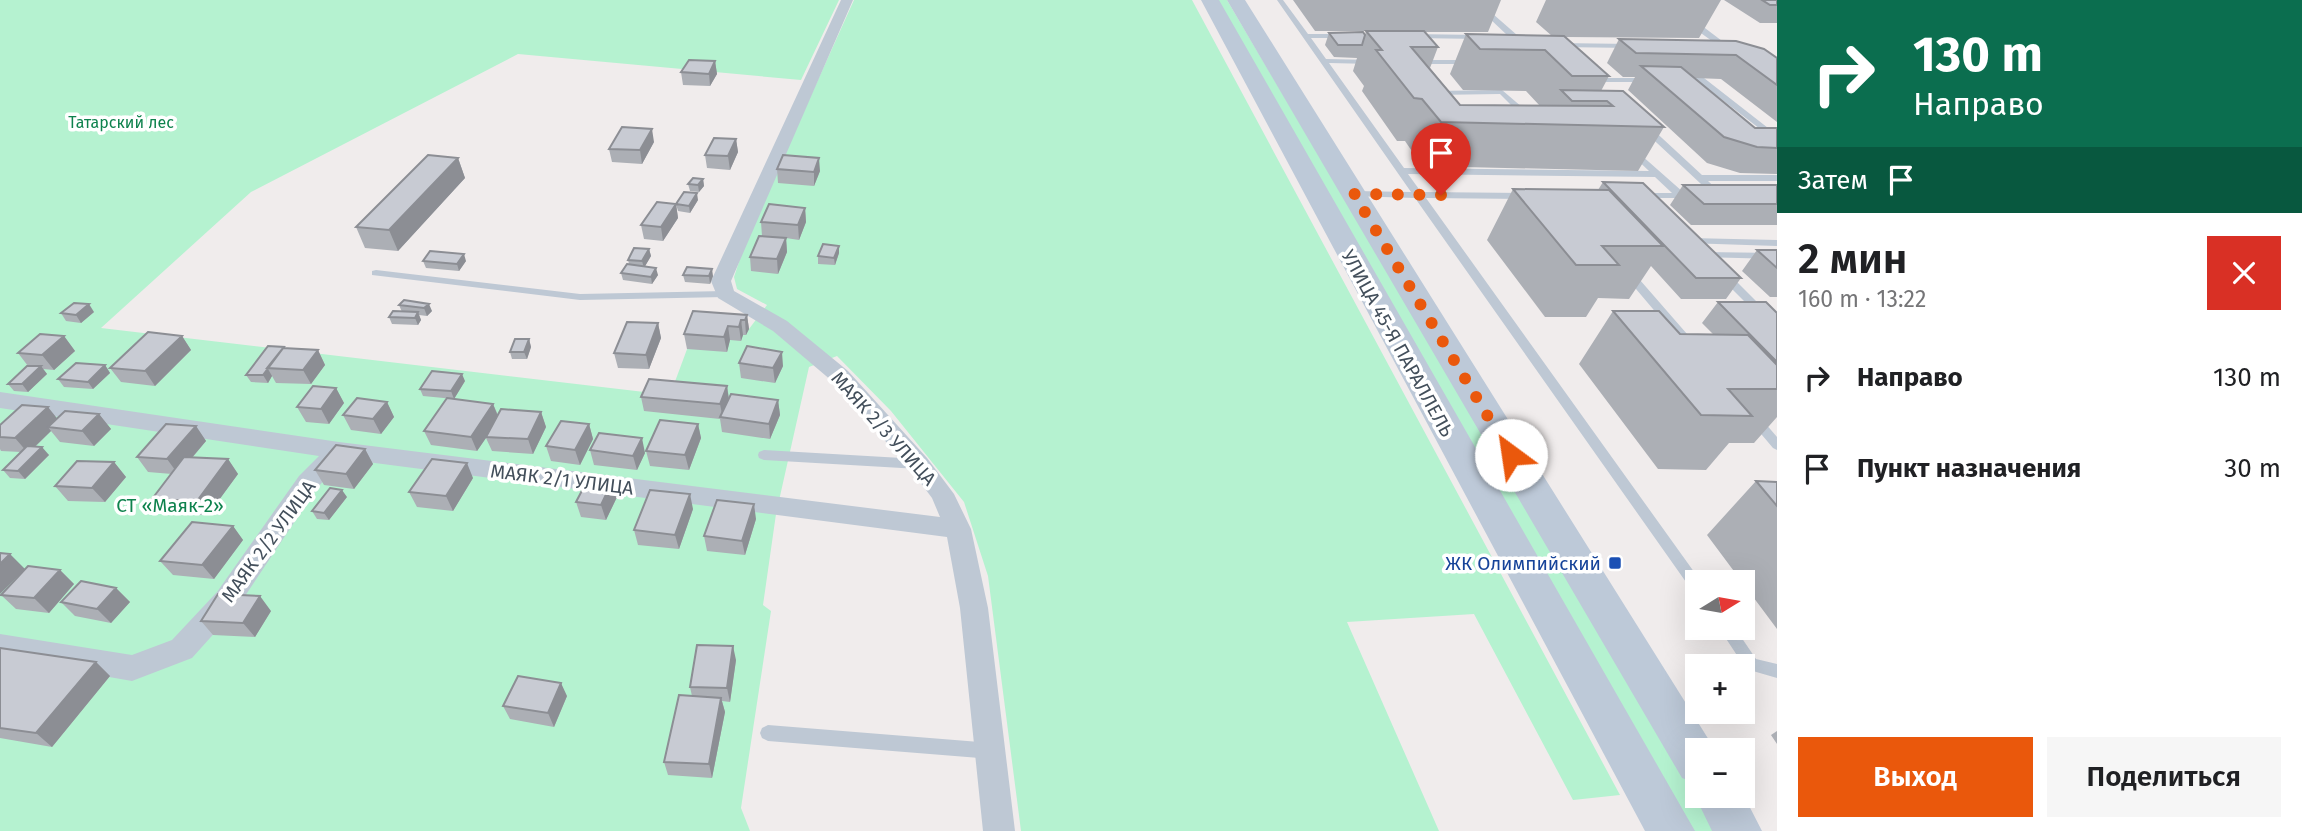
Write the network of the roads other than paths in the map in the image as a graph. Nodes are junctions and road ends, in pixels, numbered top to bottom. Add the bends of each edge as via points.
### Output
1 (847, 0) edge
2 (1210, 0) edge
3 (1236, 0) edge
4 (1280, 0) edge
5 (1474, 1) edge
6 (1464, 2) dead end
7 (1683, 16) dead end
8 (1305, 36) junction
9 (1347, 36) edge
10 (1403, 36) edge
11 (1646, 46) edge
12 (1713, 47) edge
13 (1726, 47) junction
14 (1736, 54) edge
15 (1567, 58) edge
16 (1323, 61) junction
17 (1389, 62) edge
18 (1402, 62) edge
19 (1415, 62) junction
20 (1485, 62) edge
21 (1424, 72) edge
22 (1583, 73) edge
23 (1591, 80) junction
24 (1659, 80) edge
25 (1673, 80) edge
26 (1432, 82) edge
27 (1602, 89) edge
28 (1428, 93) edge
29 (1441, 93) junction
30 (1633, 116) edge
31 (1532, 122) edge
32 (1622, 140) edge
33 (1777, 141) edge
34 (1766, 142) edge
35 (1401, 171) junction
36 (1657, 174) junction
37 (1702, 178) junction
38 (1777, 178) edge
39 (1354, 194) junction
40 (1417, 195) junction
41 (1679, 195) junction
42 (1627, 196) edge
43 (1536, 197) edge
44 (1777, 243) edge
45 (1704, 255) junction
46 (1777, 256) edge
47 (1624, 268) edge
48 (376, 273) dead end
49 (725, 294) junction
50 (1777, 328) edge
51 (1703, 359) edge
52 (0, 400) edge
53 (1746, 409) edge
54 (1777, 445) edge
55 (339, 450) junction
56 (764, 455) dead end
57 (919, 464) junction
58 (958, 529) junction
59 (1685, 570) edge
60 (1734, 640) edge
61 (0, 646) edge
62 (1777, 671) edge
63 (768, 733) dead end
64 (1685, 741) edge
65 (992, 751) junction
66 (1725, 808) edge
67 (999, 831) edge
68 (1671, 831) edge
69 (1738, 831) edge

1 - 49 street via 721,281
2 - 68 main road, УЛИЦА 45-Я ПАРАЛЛЕЛЬ
3 - 39 main road, УЛИЦА 45-Я ПАРАЛЛЕЛЬ
4 - 8 lane
5 - 6 lane
5 - 10 lane via 1514,37
7 - 13 lane
8 - 9 lane
8 - 16 lane
11 - 15 lane via 1552,45
12 - 13 lane
13 - 14 lane
16 - 17 lane
16 - 35 lane
18 - 19 lane
19 - 20 lane
19 - 21 lane
22 - 23 lane
23 - 24 lane
23 - 27 lane
25 - 33 lane via 1700,80
26 - 29 lane
28 - 29 lane
29 - 31 lane via 1502,92
30 - 37 lane
32 - 36 lane
33 - 34 lane
35 - 36 lane
35 - 40 lane
36 - 41 lane
37 - 38 lane
37 - 41 lane via 1719,195
39 - 40 lane
39 - 64 main road, УЛИЦА 45-Я ПАРАЛЛЕЛЬ
40 - 43 lane
40 - 59 lane
41 - 42 lane
44 - 45 lane via 1686,238
45 - 46 lane
45 - 50 lane
47 - 51 lane
48 - 49 lane via 580,297
49 - 57 street, МАЯК 2/3 УЛИЦА via 780,326 840,376
52 - 55 street, МАЯК 2/1 УЛИЦА
53 - 54 lane
55 - 58 street, МАЯК 2/1 УЛИЦА
55 - 61 street, МАЯК 2/2 УЛИЦА via 308,482 227,600 182,649 132,668
56 - 57 lane
57 - 58 street, МАЯК 2/3 УЛИЦА via 942,494
58 - 65 street, МАЯК 2/3 УЛИЦА via 974,608
60 - 62 lane via 1751,664
63 - 65 lane
65 - 67 street, МАЯК 2/3 УЛИЦА
66 - 69 main road

